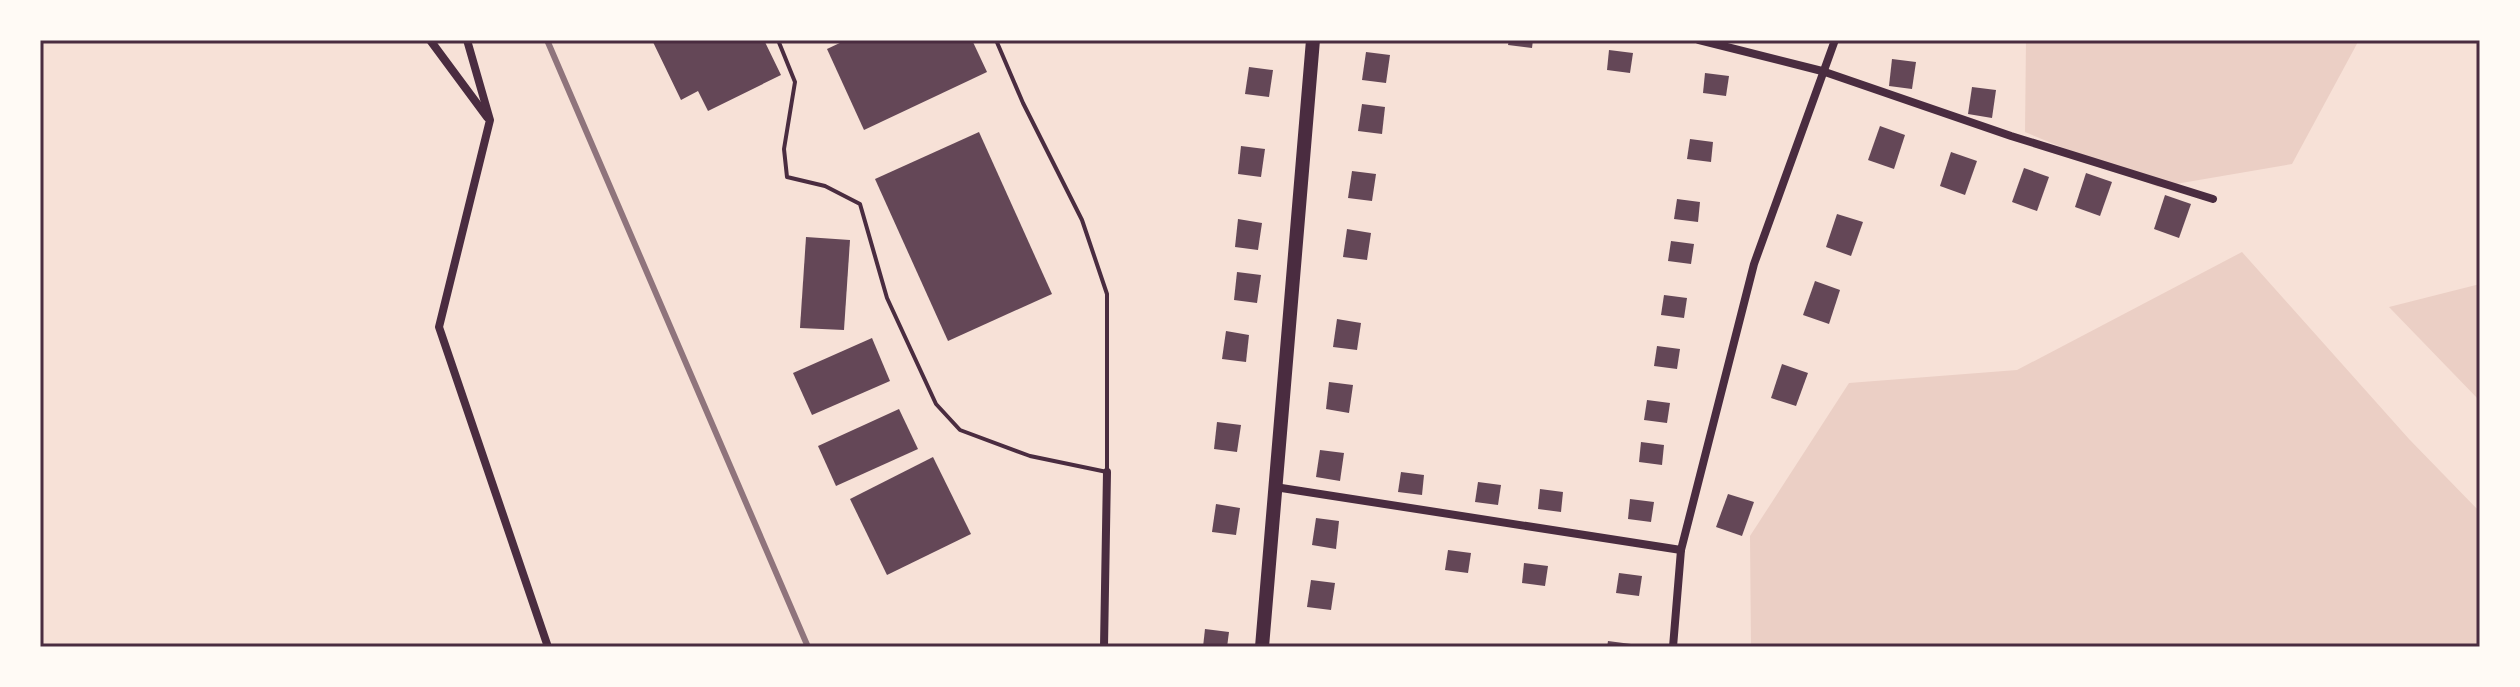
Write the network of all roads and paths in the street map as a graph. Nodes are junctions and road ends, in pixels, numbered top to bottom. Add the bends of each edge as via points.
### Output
1 (430, 40) edge
2 (467, 40) edge
3 (778, 40) edge
4 (996, 40) edge
5 (1313, 40) edge
6 (1699, 40) edge
7 (1835, 40) edge
8 (1822, 71) junction
9 (490, 120) junction
10 (2213, 199) dead end
11 (1107, 472) junction
12 (1275, 487) junction
13 (1681, 550) junction
14 (548, 647) edge
15 (1104, 647) edge
16 (1262, 647) edge
17 (1673, 647) edge

1 - 9 street
2 - 9 street
3 - 11 lane via 795,82 784,149 787,177 825,186 860,204 887,298 936,404 960,430 1030,456
4 - 11 lane via 1082,220 1107,294
5 - 12 main road
6 - 8 street
7 - 8 street
8 - 10 street
8 - 13 street via 1754,264
9 - 14 street via 439,327
11 - 15 street
12 - 13 street
12 - 16 main road
13 - 17 street

